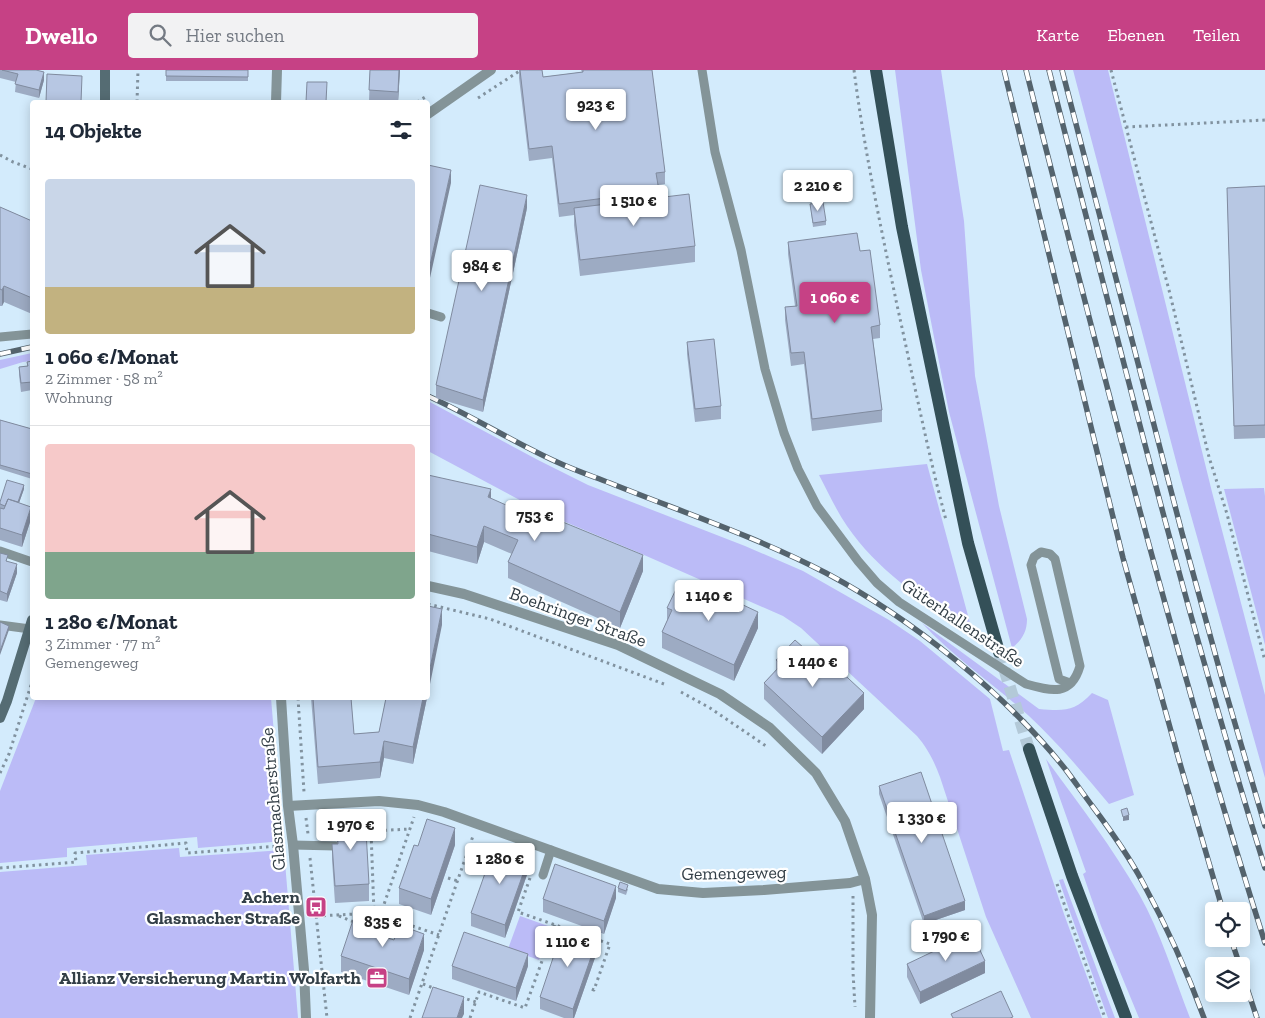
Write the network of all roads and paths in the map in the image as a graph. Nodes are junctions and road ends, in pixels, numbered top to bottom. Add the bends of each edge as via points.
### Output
1 (106, 70) edge
2 (138, 70) edge
3 (277, 70) edge
4 (491, 70) edge
5 (702, 70) edge
6 (854, 70) edge
7 (876, 70) edge
8 (1111, 70) edge
9 (105, 100) edge
10 (137, 100) edge
11 (276, 100) edge
12 (430, 113) edge
13 (1265, 120) edge
14 (1126, 127) junction
15 (0, 155) edge
16 (30, 168) edge
17 (430, 314) edge
18 (441, 317) dead end
19 (30, 334) edge
20 (0, 337) edge
21 (947, 522) dead end
22 (0, 551) edge
23 (30, 561) edge
24 (430, 586) edge
25 (430, 604) edge
26 (30, 624) edge
27 (0, 625) edge
28 (30, 627) edge
29 (999, 652) tunnel mouth
30 (1265, 661) edge
31 (1070, 683) junction
32 (667, 685) dead end
33 (30, 688) edge
34 (676, 690) dead end
35 (4, 699) edge
36 (281, 700) edge
37 (0, 718) edge
38 (768, 747) dead end
39 (1029, 749) tunnel mouth
40 (0, 773) edge
41 (288, 806) junction
42 (412, 823) dead end
43 (477, 824) junction
44 (410, 829) junction
45 (294, 845) junction
46 (335, 846) edge
47 (551, 850) junction
48 (0, 868) edge
49 (543, 874) dead end
50 (531, 875) dead end
51 (448, 878) dead end
52 (865, 879) junction
53 (458, 881) junction
54 (850, 883) junction
55 (374, 913) junction
56 (336, 915) junction
57 (317, 916) dead end
58 (380, 916) junction
59 (404, 924) junction
60 (554, 925) junction
61 (369, 927) junction
62 (439, 935) junction
63 (396, 937) junction
64 (394, 943) edge
65 (423, 984) junction
66 (588, 988) dead end
67 (440, 990) edge
68 (458, 996) edge
69 (476, 1002) junction
70 (855, 1009) dead end
71 (306, 1018) edge
72 (410, 1018) edge
73 (470, 1018) edge
74 (870, 1018) edge
75 (1126, 1018) edge

1 - 9 street
2 - 10 path
3 - 11 street
4 - 12 street
5 - 31 lane, Güterhallenstraße via 715,152 741,250 765,369 784,433 817,506 858,561 899,602 1026,684 1050,691
6 - 21 path via 889,265 931,467
7 - 29 main road via 902,226 968,543
8 - 14 path
13 - 14 path
14 - 30 path via 1209,457
15 - 16 path
17 - 18 lane
19 - 20 lane
22 - 23 lane
24 - 52 street, Boehringer Straße via 464,594 618,645 720,694 770,728 816,773 845,821
25 - 32 path via 490,619
26 - 27 lane
28 - 35 street
31 - 31 lane, Güterhallenstraße via 1059,679 1031,565 1041,552 1055,559 1080,666 1076,678
33 - 40 path
34 - 38 path via 710,708
35 - 37 street
36 - 41 street, Glasmacherstraße
39 - 75 main road via 1072,876
41 - 43 street, Gemengeweg via 379,800 418,805
41 - 45 street, Glasmacherstraße
42 - 44 path
43 - 47 street, Gemengeweg
43 - 53 path
44 - 55 path via 372,831
44 - 58 path
45 - 46 lane
45 - 48 path via 187,853 186,843 75,853 76,862
45 - 71 street, Glasmacherstraße
47 - 49 lane
47 - 54 street, Gemengeweg via 658,889 703,893
50 - 60 path via 518,912
51 - 53 path
52 - 54 street, Gemengeweg
52 - 74 street, Boehringer Straße via 872,915
53 - 62 path
54 - 70 path via 853,895
55 - 56 path
55 - 58 path
55 - 61 path
56 - 57 path
56 - 61 path
58 - 59 path
59 - 62 path
59 - 63 path via 399,938
60 - 66 path via 610,944 594,990
60 - 69 path via 525,1008 479,992
61 - 63 path
62 - 65 path
63 - 64 path
65 - 67 path
65 - 72 path
68 - 69 path
69 - 73 path

